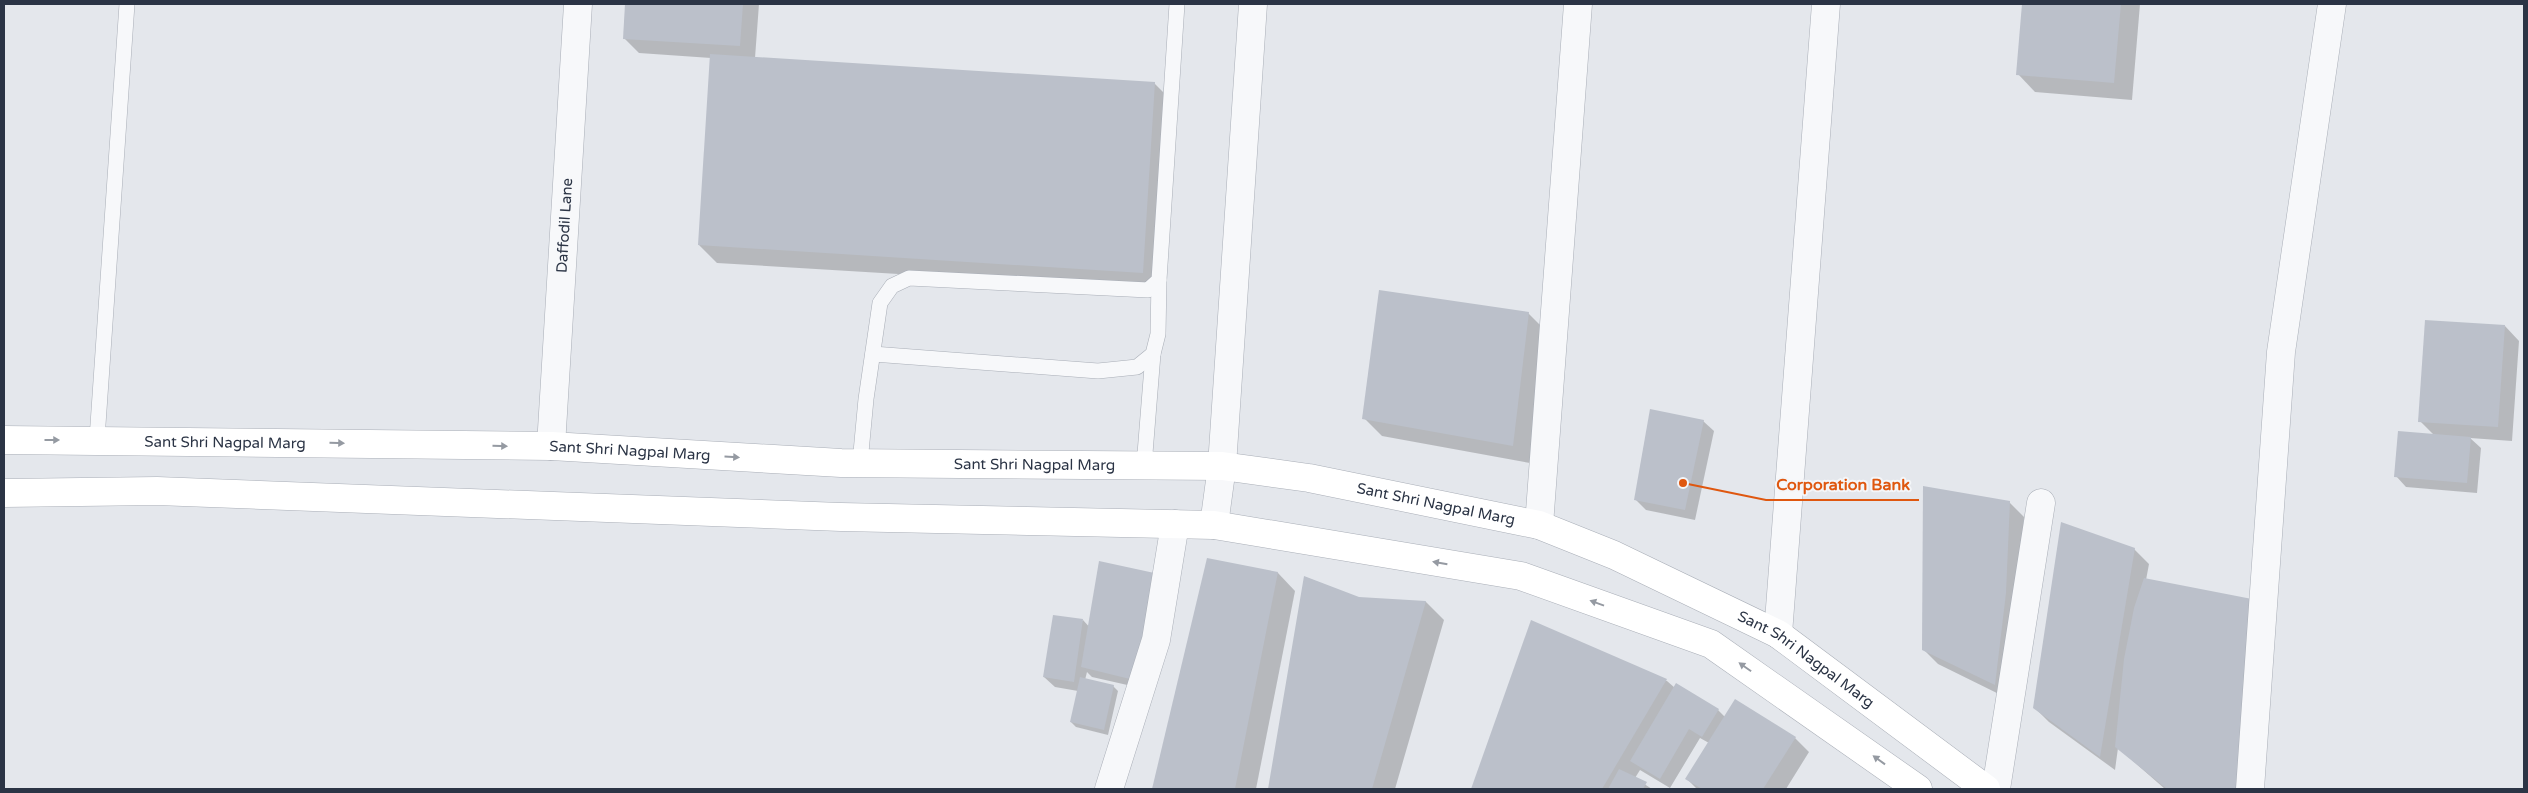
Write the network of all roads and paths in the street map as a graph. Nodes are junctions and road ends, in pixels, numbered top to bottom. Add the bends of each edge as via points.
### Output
1 (127, 4) edge
2 (578, 4) edge
3 (1177, 4) edge
4 (1253, 4) edge
5 (1578, 4) edge
6 (1826, 4) edge
7 (2332, 4) edge
8 (1158, 280) junction
9 (873, 354) junction
10 (1153, 354) junction
11 (4, 440) edge
12 (97, 440) junction
13 (551, 446) junction
14 (860, 463) junction
15 (1144, 466) junction
16 (1222, 466) junction
17 (4, 493) edge
18 (2041, 503) dead end
19 (1175, 524) junction
20 (1214, 525) junction
21 (1538, 525) junction
22 (1778, 634) junction
23 (1109, 789) edge
24 (1918, 789) edge
25 (1986, 789) edge
26 (1996, 789) edge
27 (2250, 789) edge

1 - 12 lane
2 - 13 street, Daffodil Lane
3 - 8 lane
4 - 16 street
5 - 21 street
6 - 22 street
7 - 27 street via 2281,352
8 - 9 lane via 1148,290 908,278 892,286 880,303
8 - 10 lane via 1158,334
9 - 10 lane via 1098,371 1137,367
9 - 14 lane
10 - 15 lane
11 -> 12 main road, Sant Shri Nagpal Marg
12 -> 13 main road, Sant Shri Nagpal Marg
13 -> 14 main road, Sant Shri Nagpal Marg
14 - 15 main road, Sant Shri Nagpal Marg
15 - 16 main road, Sant Shri Nagpal Marg
16 - 20 street
16 - 21 main road, Sant Shri Nagpal Marg via 1310,478
17 - 19 main road via 157,491 841,518
18 - 26 street
19 - 20 main road
19 - 23 street via 1156,640
24 -> 20 main road via 1711,644 1521,576
21 - 22 main road, Sant Shri Nagpal Marg via 1614,555
22 - 25 main road, Sant Shri Nagpal Marg

